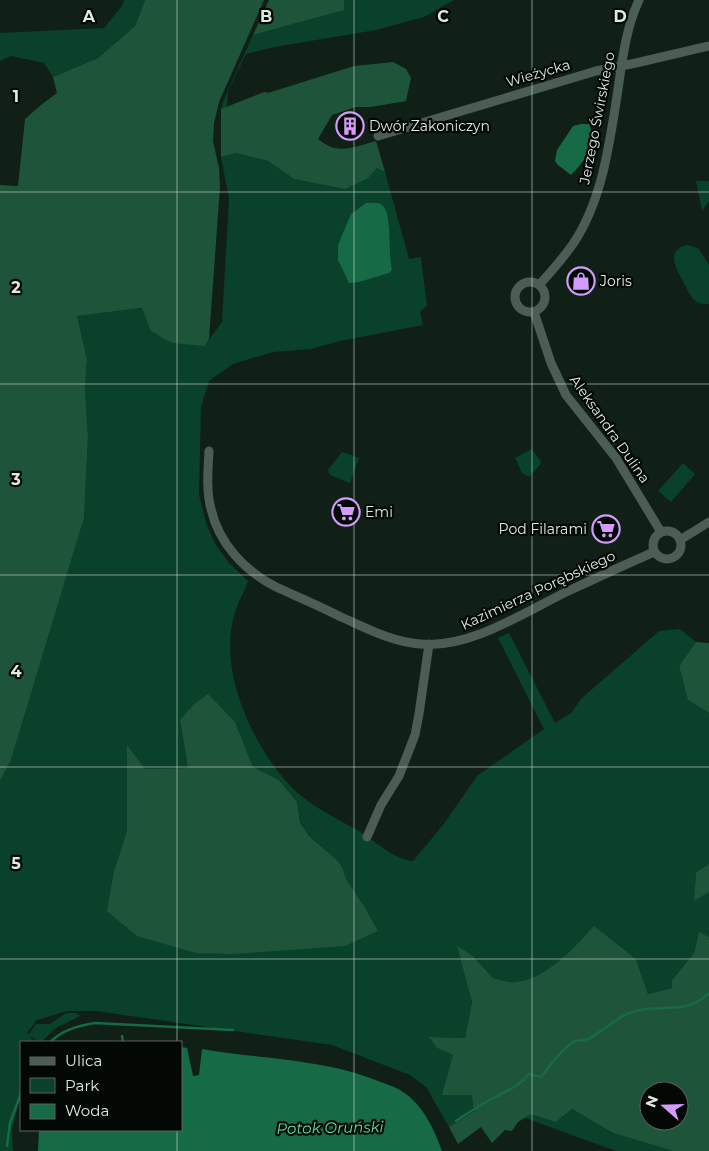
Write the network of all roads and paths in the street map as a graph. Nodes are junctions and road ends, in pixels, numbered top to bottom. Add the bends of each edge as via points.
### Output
1 (639, 0) edge
2 (709, 46) edge
3 (621, 65) junction
4 (378, 136) dead end
5 (539, 285) junction
6 (534, 312) junction
7 (209, 451) dead end
8 (709, 522) edge
9 (661, 532) junction
10 (680, 540) junction
11 (654, 552) junction
12 (429, 644) junction
13 (367, 837) dead end

1 - 3 street, Jerzego Świrskiego
2 - 3 street, Wieżycka
3 - 4 street, Wieżycka
3 - 5 street, Jerzego Świrskiego via 613,120 589,215 573,243
5 - 6 street via 545,296 544,303
5 - 6 street via 534,282 522,284 515,293 520,309
6 - 9 street, Aleksandra Dulina via 551,363 566,394 616,458
7 - 12 street, Kazimierza Porębskiego via 208,486 212,516 230,550 245,566 276,587 389,637
8 - 10 street
9 - 10 street via 670,531
9 - 11 street via 652,543
10 - 11 street via 680,551 671,559 660,558
11 - 12 street, Kazimierza Porębskiego via 483,632 458,641
12 - 13 street via 415,735 400,776 381,805

